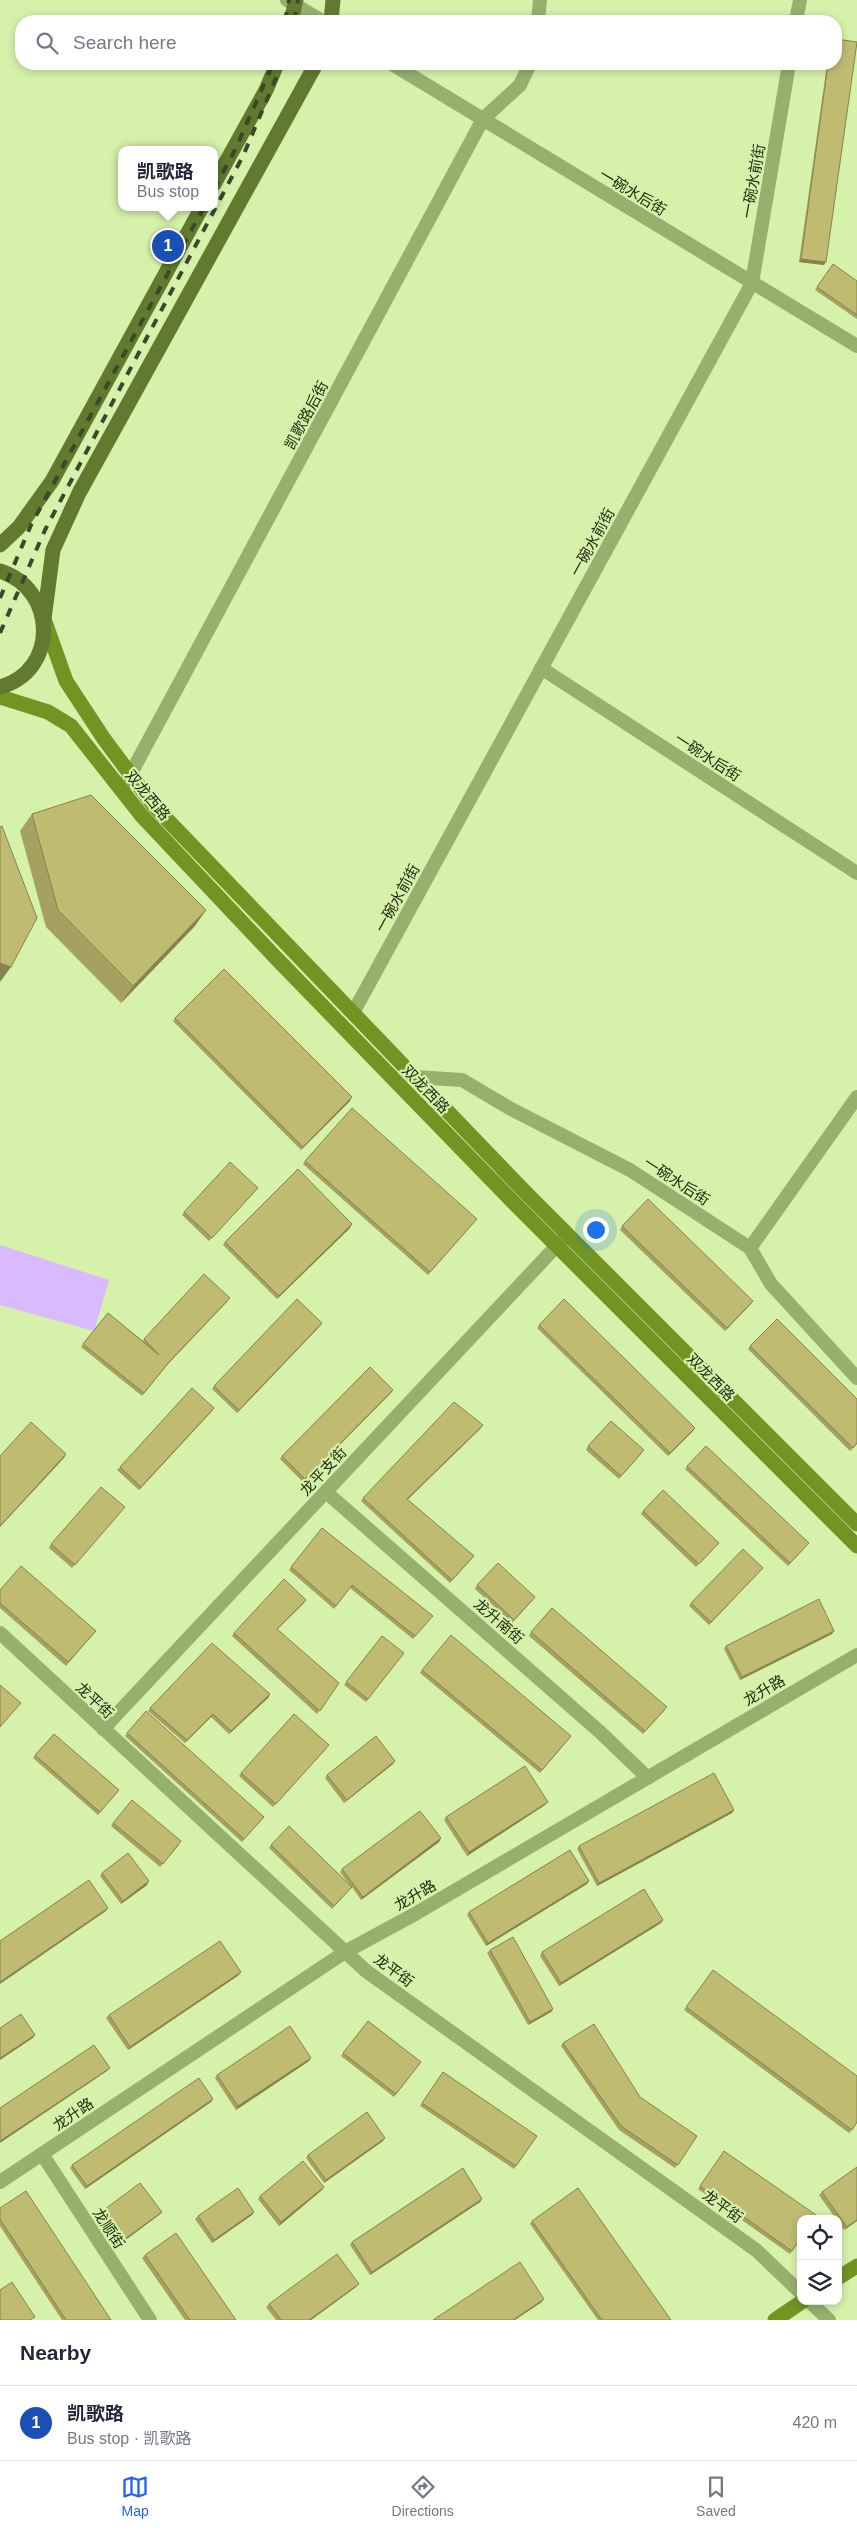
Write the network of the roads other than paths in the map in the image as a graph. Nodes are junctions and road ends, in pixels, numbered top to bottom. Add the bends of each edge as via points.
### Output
1 (333, 0) edge
2 (540, 0) edge
3 (800, 0) edge
4 (293, 2) edge
5 (292, 15) edge
6 (313, 15) edge
7 (332, 15) edge
8 (539, 15) edge
9 (797, 15) edge
10 (274, 70) edge
11 (313, 70) edge
12 (402, 70) edge
13 (527, 70) edge
14 (788, 70) edge
15 (483, 120) junction
16 (218, 177) edge
17 (200, 211) edge
18 (752, 283) junction
19 (857, 346) edge
20 (0, 544) edge
21 (0, 571) edge
22 (44, 618) junction
23 (541, 668) junction
24 (17, 679) junction
25 (0, 687) edge
26 (0, 696) edge
27 (130, 776) junction
28 (122, 790) junction
29 (857, 873) edge
30 (353, 1013) junction
31 (415, 1078) junction
32 (857, 1097) edge
33 (568, 1234) junction
34 (557, 1246) junction
35 (750, 1248) junction
36 (857, 1378) edge
37 (326, 1492) junction
38 (857, 1524) edge
39 (857, 1546) edge
40 (0, 1633) edge
41 (857, 1655) edge
42 (103, 1729) junction
43 (648, 1778) junction
44 (345, 1952) junction
45 (42, 2154) junction
46 (0, 2182) edge
47 (857, 2266) edge
48 (842, 2275) edge
49 (797, 2289) edge
50 (798, 2305) edge
51 (813, 2305) edge
52 (150, 2320) edge
53 (775, 2320) edge
54 (829, 2320) edge

1 - 7 main road
2 - 8 street
3 - 9 street
4 - 5 main road
4 - 6 street
10 - 16 main road
11 - 22 main road via 79,493 53,550
12 - 15 street, 一碗水后街
13 - 15 street, 凯歌路后街 via 520,84
14 - 18 street, 一碗水前街
15 - 18 street, 一碗水后街
15 - 27 street, 凯歌路后街
17 - 20 main road via 52,481 19,527
18 - 19 street, 一碗水后街
18 - 23 street, 一碗水前街
21 - 22 main road via 11,574 26,585 38,600
22 - 24 main road via 44,636 39,653 30,668
22 - 27 main road, 双龙西路 via 66,681
23 - 29 street, 一碗水后街
23 - 30 street, 一碗水前街
24 - 25 main road
24 - 26 main road
26 - 28 main road, 双龙西路 via 48,712 72,726
27 - 28 street, 凯歌路后街
27 - 30 main road, 双龙西路 via 154,806
28 - 34 main road, 双龙西路 via 142,816 276,958
30 - 31 main road, 双龙西路
31 - 33 main road, 双龙西路
31 - 35 street, 一碗水后街 via 462,1080 630,1170
32 - 35 street
33 - 34 street, 龙平支街
33 - 38 main road, 双龙西路
34 - 37 street, 龙平支街
34 - 39 main road, 双龙西路
35 - 36 street via 771,1284
37 - 42 street, 龙平支街
37 - 43 street, 龙升南街
40 - 42 street, 龙平街
41 - 43 street, 龙升路
42 - 44 street, 龙平街
43 - 44 street, 龙升路
44 - 45 street, 龙升路
44 - 49 street, 龙平街 via 366,1971 756,2250
45 - 46 street, 龙升路
45 - 52 street, 龙顺街
47 - 48 main road
50 - 53 main road
51 - 54 street

